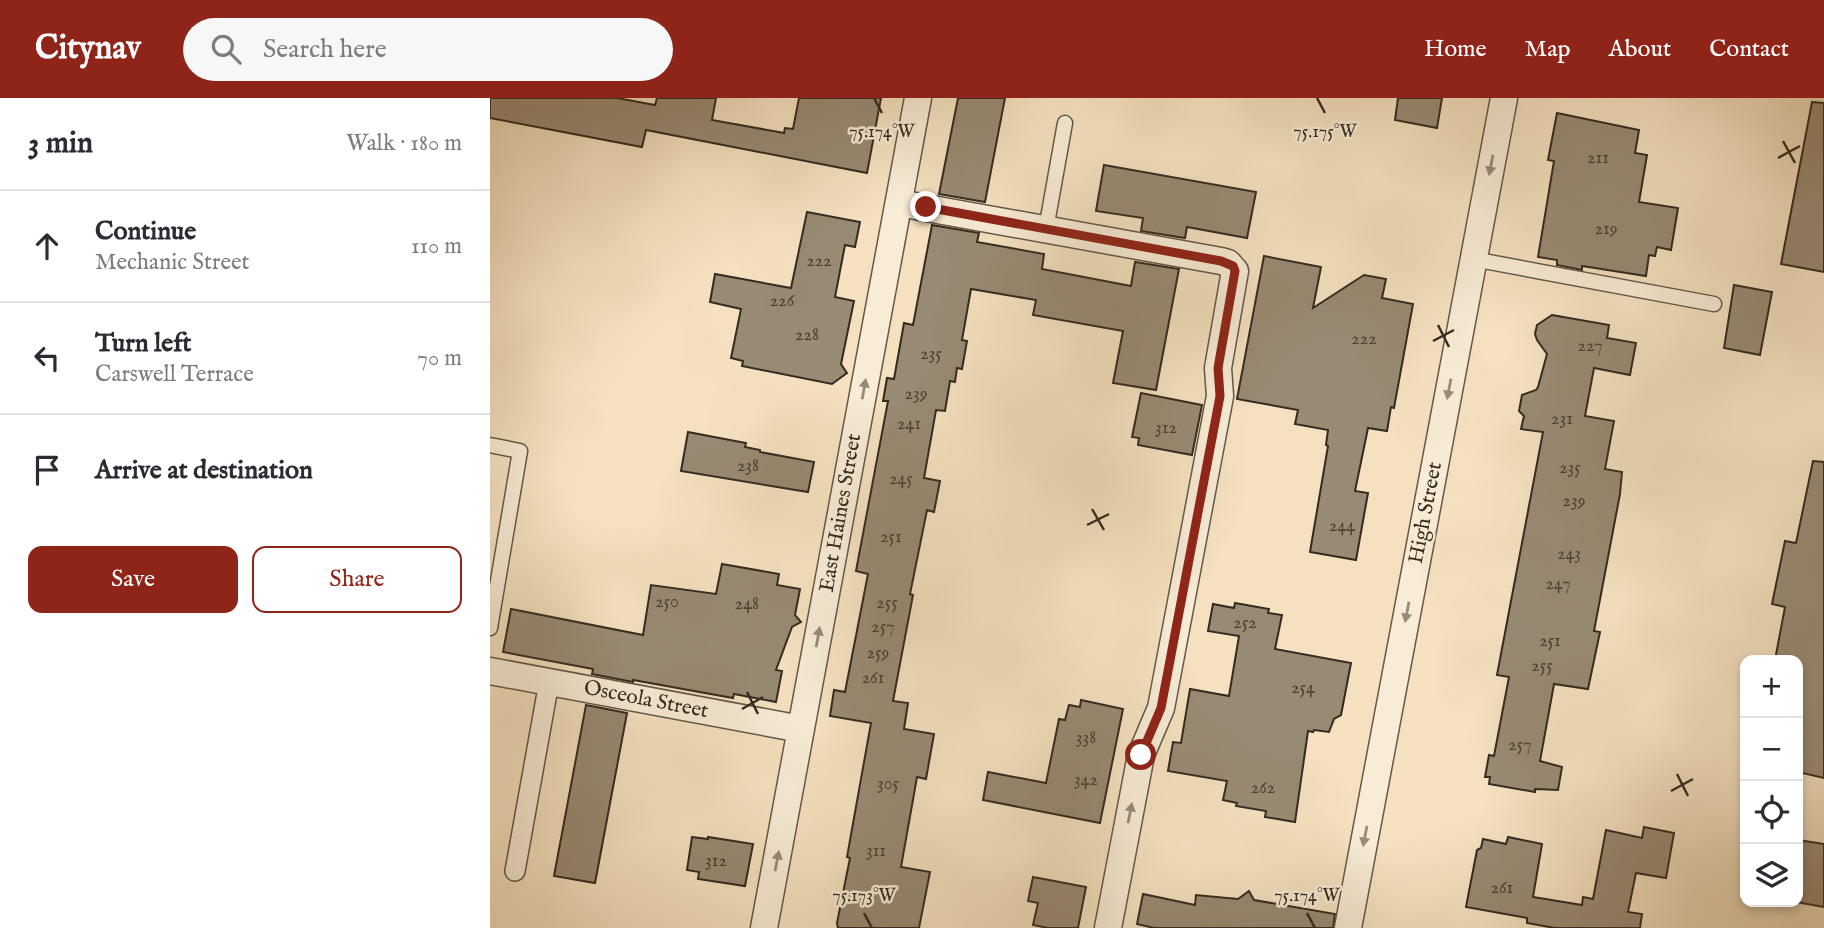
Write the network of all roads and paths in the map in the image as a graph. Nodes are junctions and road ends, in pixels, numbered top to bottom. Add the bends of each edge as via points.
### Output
1 (918, 98) edge
2 (1504, 98) edge
3 (1065, 123) dead end
4 (899, 203) junction
5 (1046, 229) junction
6 (1473, 259) junction
7 (1714, 304) dead end
8 (490, 445) edge
9 (490, 628) edge
10 (490, 671) edge
11 (549, 682) junction
12 (801, 729) junction
13 (515, 871) dead end
14 (764, 928) edge
15 (1108, 928) edge
16 (1348, 928) edge

1 - 4 street, East Haines Street
2 -> 6 street, High Street
3 - 5 lane
4 - 5 street
12 -> 4 street, East Haines Street
15 -> 5 street via 1141,755 1161,708 1220,396 1218,368 1236,275 1233,266 1221,261
6 - 7 lane
6 -> 16 street, High Street
8 - 9 lane via 520,451
10 - 11 street, Osceola Street
11 - 12 street, Osceola Street
11 - 13 street
14 -> 12 street, East Haines Street

